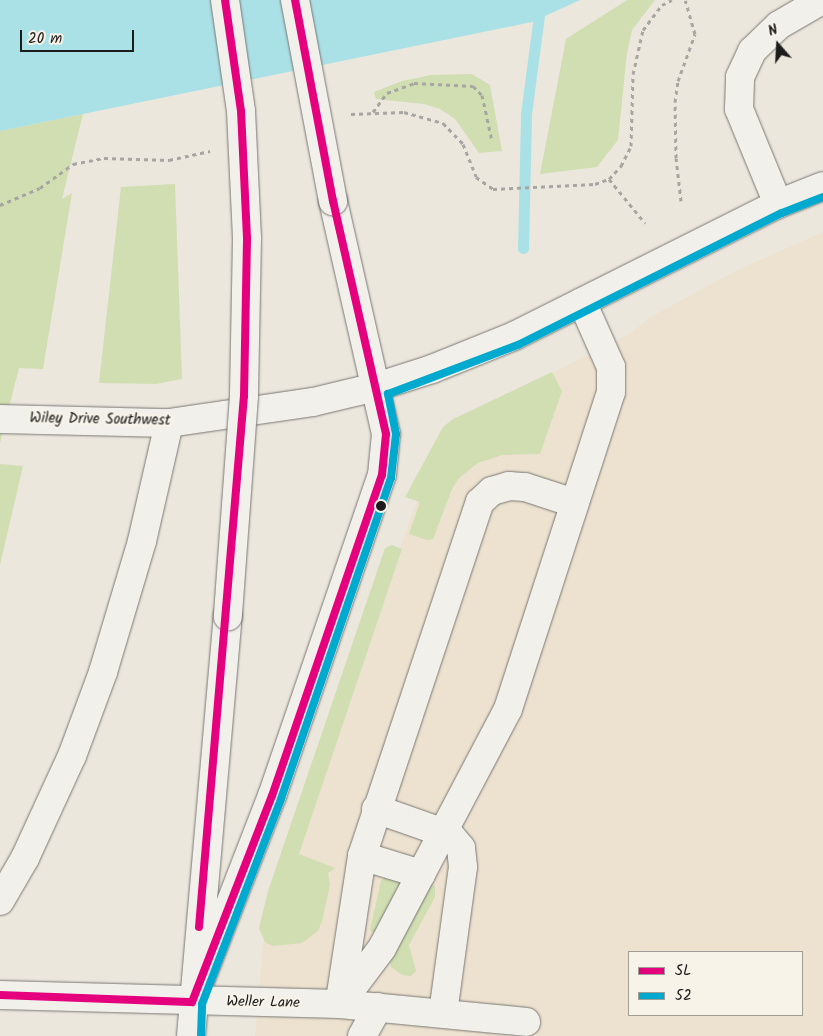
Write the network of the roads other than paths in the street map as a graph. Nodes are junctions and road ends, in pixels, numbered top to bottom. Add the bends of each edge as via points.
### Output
1 (225, 0) edge
2 (295, 0) edge
3 (822, 0) edge
4 (823, 186) edge
5 (778, 204) junction
6 (582, 302) junction
7 (376, 387) junction
8 (0, 419) edge
9 (168, 423) junction
10 (574, 503) junction
11 (376, 809) junction
12 (443, 832) junction
13 (362, 856) junction
14 (421, 874) junction
15 (0, 901) edge
16 (0, 995) edge
17 (192, 1002) junction
18 (340, 1004) junction
19 (378, 1007) junction
20 (443, 1012) junction
21 (526, 1022) dead end
22 (190, 1036) edge
23 (362, 1036) edge

1 - 17 street, bridge via 241,111 247,238 244,396 228,616
2 - 7 street, bridge via 333,201
3 - 5 street via 779,25 752,51 740,77 739,109
4 - 5 street, Wiley Drive Southwest
5 - 6 street, Wiley Drive Southwest
6 - 7 street, Wiley Drive Southwest via 514,336 432,369
6 - 10 street via 611,367 612,380
7 - 9 street, Wiley Drive Southwest via 313,402
7 - 17 street via 386,434 382,474 272,796
8 - 9 street, Wiley Drive Southwest
9 - 15 street via 142,542 104,672 72,756 26,858
10 - 11 street via 525,487 509,486 492,491 480,502
10 - 12 street via 508,709
11 - 12 street
11 - 13 street
12 - 14 street
12 - 20 street via 456,841 464,868
13 - 14 street
13 - 18 street
14 - 18 street via 382,948
16 - 17 street, Weller Lane
17 - 18 street, Weller Lane
17 - 22 street
18 - 19 street, Weller Lane
19 - 20 street, Weller Lane
19 - 23 street
20 - 21 street, Weller Lane

